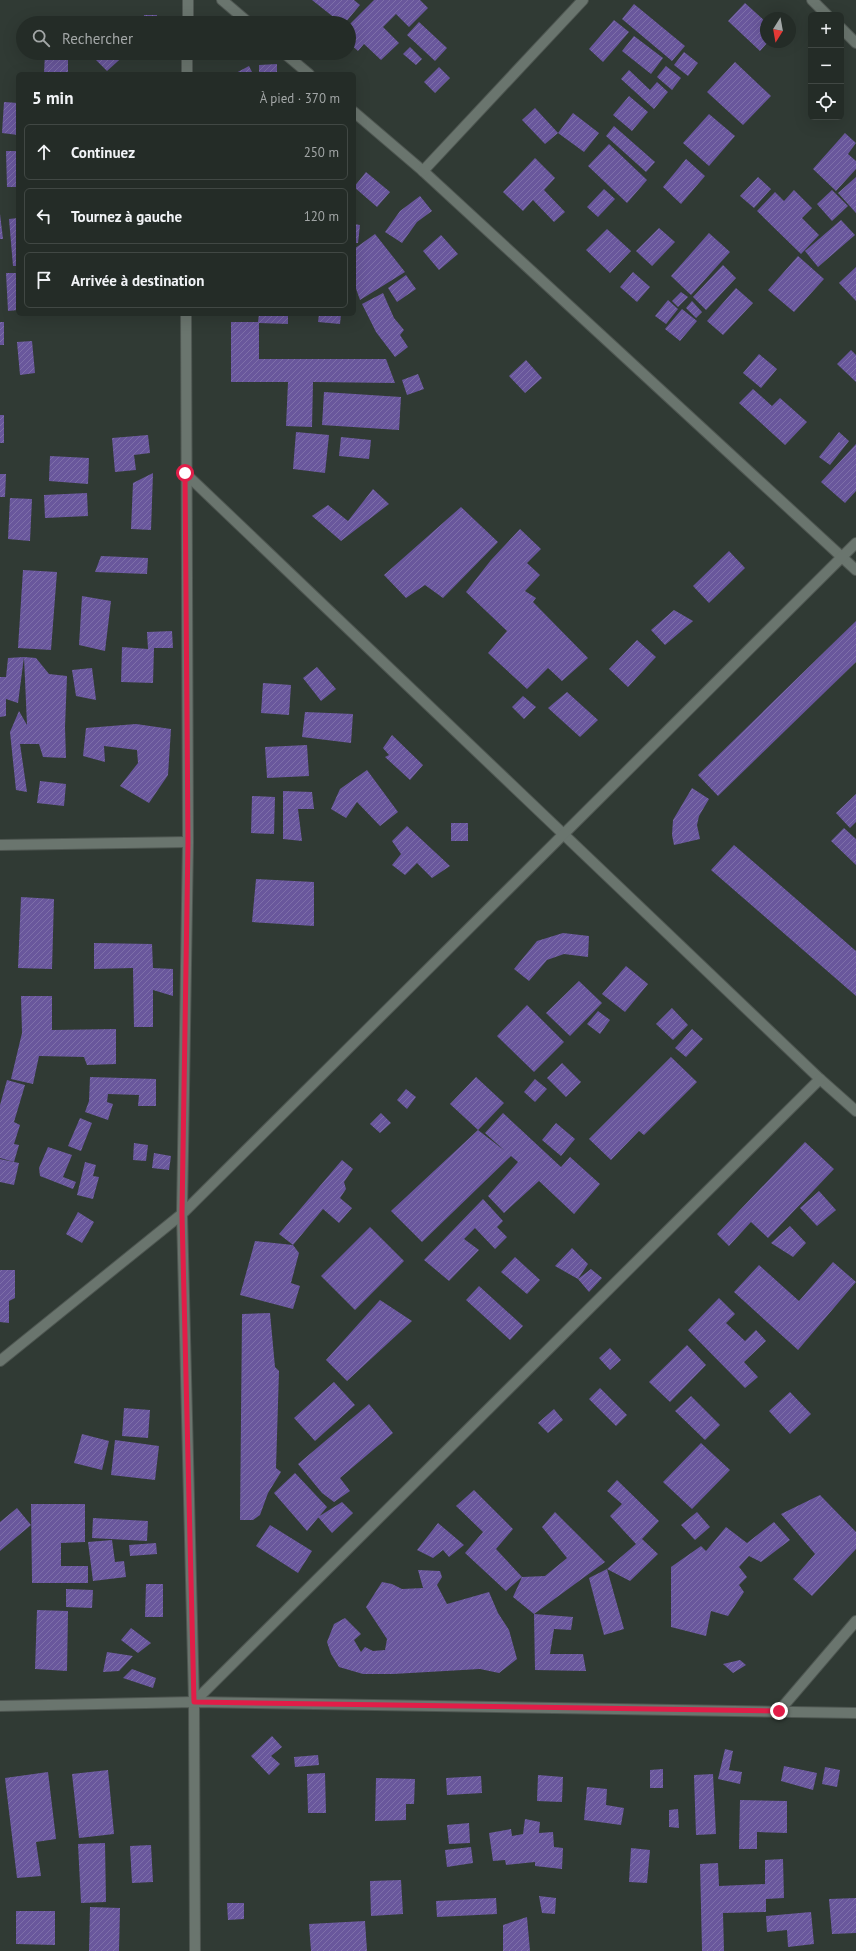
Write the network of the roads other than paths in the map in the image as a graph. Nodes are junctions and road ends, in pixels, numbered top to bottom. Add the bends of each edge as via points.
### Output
1 (188, 0) edge
2 (222, 0) edge
3 (583, 0) edge
4 (812, 0) edge
5 (824, 12) edge
6 (188, 16) edge
7 (241, 16) edge
8 (844, 31) edge
9 (856, 43) edge
10 (187, 60) edge
11 (292, 60) edge
12 (187, 72) edge
13 (307, 72) edge
14 (356, 114) edge
15 (423, 171) junction
16 (186, 316) edge
17 (185, 473) junction
18 (856, 543) edge
19 (842, 557) junction
20 (856, 570) edge
21 (565, 835) junction
22 (188, 842) junction
23 (0, 845) edge
24 (820, 1079) junction
25 (856, 1111) edge
26 (182, 1214) junction
27 (0, 1361) edge
28 (856, 1621) edge
29 (194, 1702) junction
30 (0, 1706) edge
31 (779, 1711) junction
32 (856, 1713) edge
33 (195, 1951) edge

1 - 6 street
2 - 7 street
3 - 15 street
4 - 5 street
8 - 9 street
10 - 12 street
11 - 13 street
14 - 15 street
15 - 19 street
16 - 17 street
17 - 21 street
17 - 22 street
18 - 19 street
19 - 20 street
19 - 21 street
21 - 24 street
21 - 26 street
22 - 23 street
22 - 26 street
24 - 25 street
24 - 29 street
26 - 27 street
26 - 29 street
28 - 31 street
29 - 30 street
29 - 31 street
29 - 33 street
31 - 32 street

